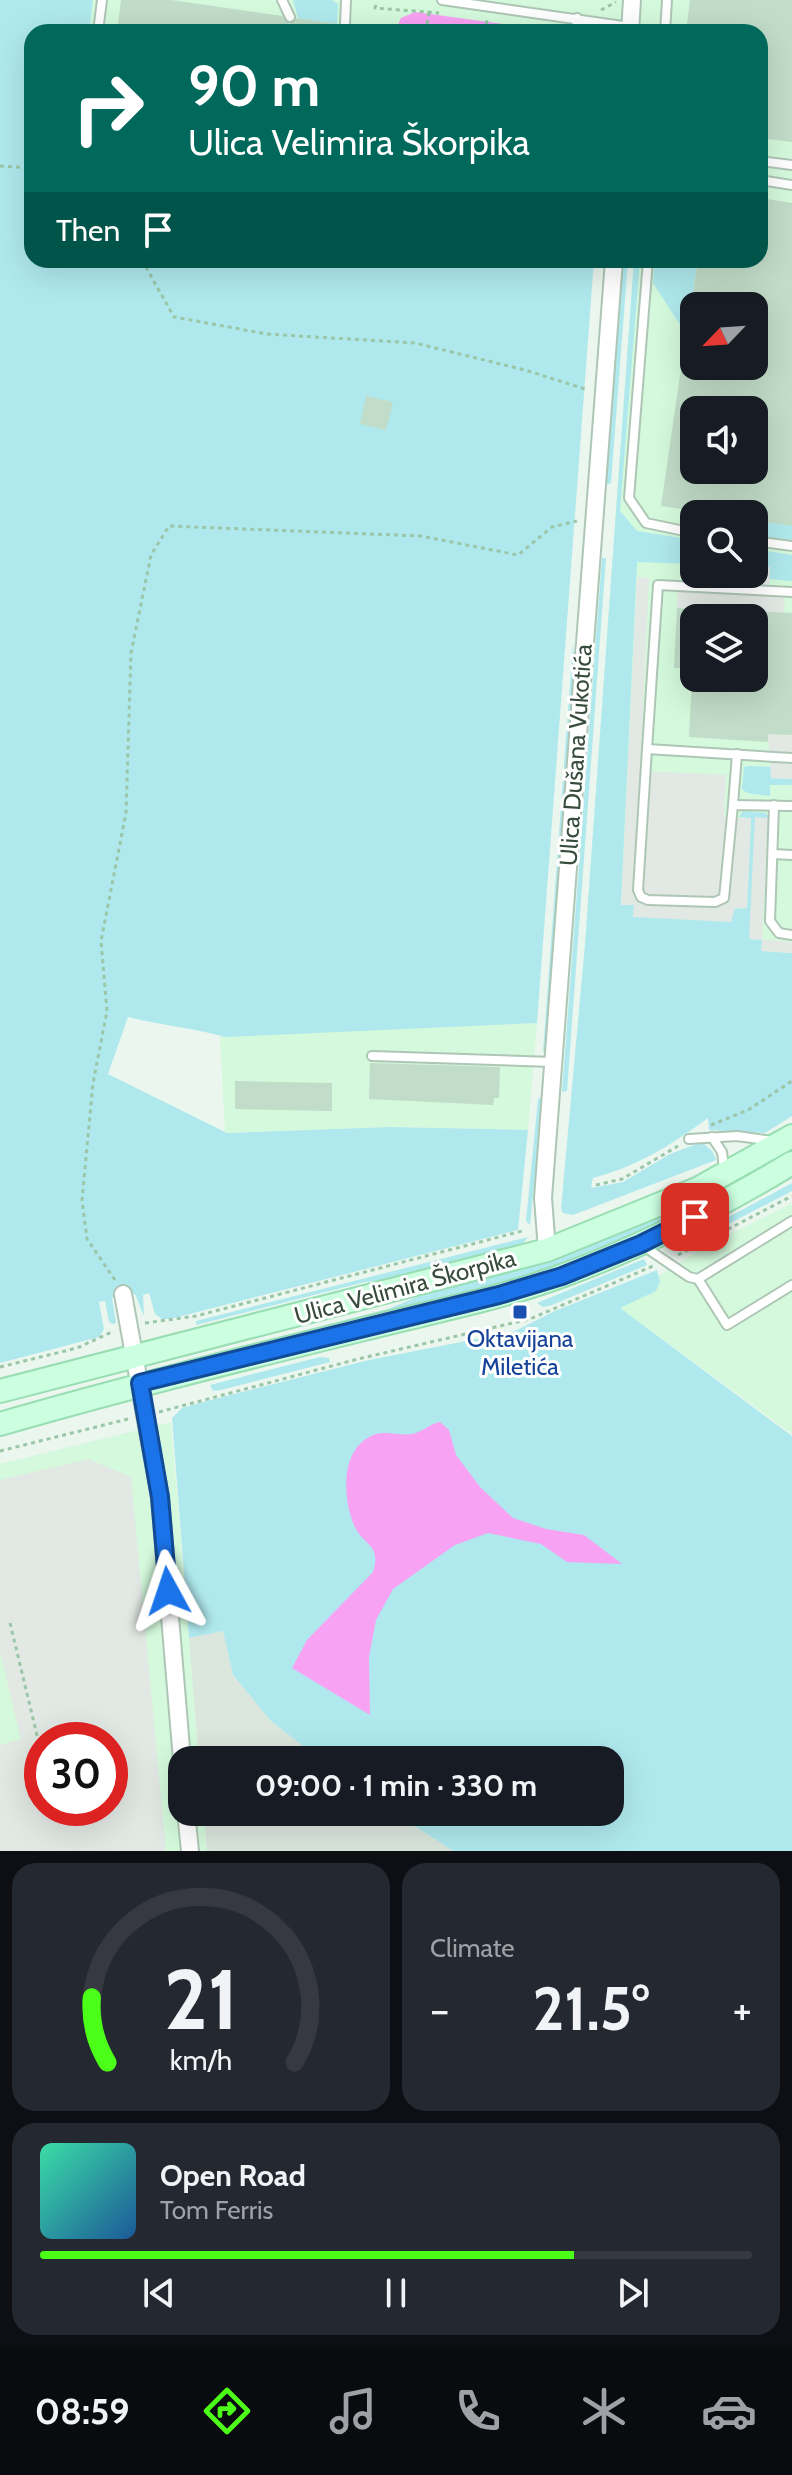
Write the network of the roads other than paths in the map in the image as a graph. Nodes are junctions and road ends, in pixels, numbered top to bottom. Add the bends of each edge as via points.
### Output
1 (102, 0) edge
2 (282, 0) edge
3 (346, 0) edge
4 (442, 0) edge
5 (632, 0) edge
6 (667, 0) edge
7 (290, 17) dead end
8 (577, 18) junction
9 (99, 24) edge
10 (345, 24) edge
11 (577, 24) edge
12 (604, 24) edge
13 (630, 24) edge
14 (666, 24) edge
15 (768, 162) edge
16 (792, 165) edge
17 (768, 181) edge
18 (792, 185) edge
19 (613, 268) edge
20 (647, 268) edge
21 (680, 530) edge
22 (768, 543) edge
23 (792, 546) edge
24 (792, 592) edge
25 (647, 749) junction
26 (737, 754) junction
27 (792, 758) edge
28 (733, 805) junction
29 (774, 805) junction
30 (792, 806) edge
31 (773, 854) junction
32 (792, 855) edge
33 (792, 935) edge
34 (372, 1056) dead end
35 (553, 1062) junction
36 (712, 1137) junction
37 (689, 1139) dead end
38 (787, 1139) edge
39 (792, 1163) edge
40 (724, 1175) junction
41 (792, 1221) edge
42 (641, 1244) junction
43 (547, 1250) junction
44 (698, 1279) junction
45 (792, 1285) edge
46 (123, 1294) road end
47 (135, 1354) junction
48 (140, 1383) junction
49 (0, 1391) edge
50 (0, 1424) edge
51 (181, 1746) edge
52 (187, 1826) edge
53 (190, 1851) edge

1 - 9 lane
2 - 7 lane
3 - 10 lane
4 - 8 lane
5 - 13 street
6 - 14 lane
8 - 11 lane
8 - 12 lane
15 - 16 lane
17 - 18 lane
19 - 35 street, Ulica Dušana Vukotića
20 - 21 lane via 629,498 646,523
22 - 23 lane
24 - 25 lane via 658,585
25 - 26 lane
25 - 28 lane via 641,897 680,902 724,898
26 - 27 lane
26 - 28 lane
28 - 29 lane
29 - 30 lane
29 - 31 lane
31 - 32 lane
31 - 33 lane via 770,921 779,933
34 - 35 lane
35 - 43 street, Ulica Dušana Vukotića via 543,1198
36 - 37 lane
36 - 38 lane
36 - 40 lane via 722,1152
38 - 40 main road, Ulica Velimira Škorpika
39 - 42 main road, Ulica Velimira Škorpika
40 - 43 main road, Ulica Velimira Škorpika
41 - 44 lane
42 - 44 lane
42 - 48 main road, Ulica Velimira Škorpika via 499,1295
43 - 47 main road, Ulica Velimira Škorpika
44 - 45 lane via 727,1325
46 - 47 street
47 - 48 street
47 - 49 main road, Ulica Velimira Škorpika
48 - 50 main road, Ulica Velimira Škorpika
48 - 51 street via 160,1497
52 - 53 street

